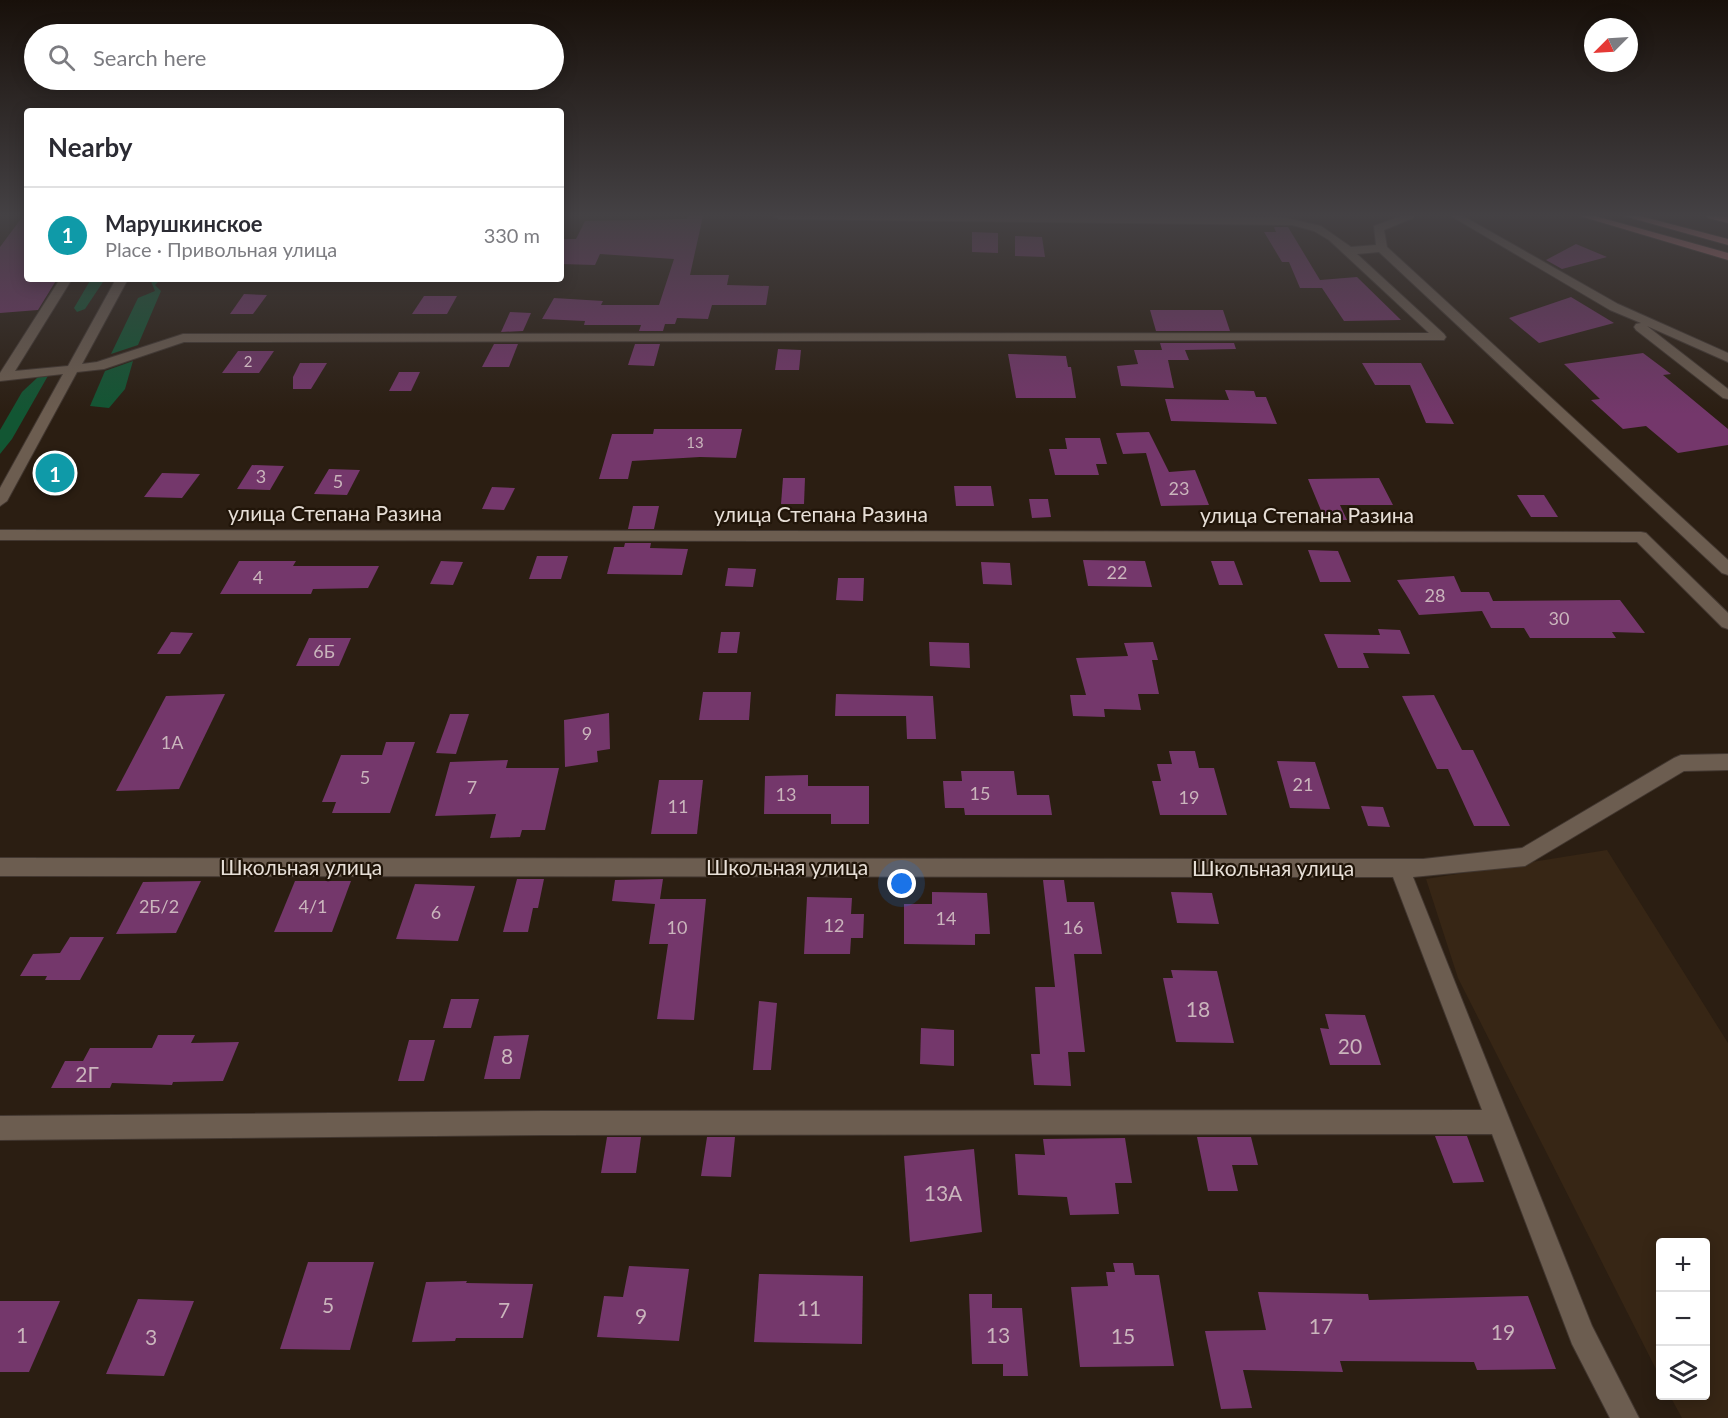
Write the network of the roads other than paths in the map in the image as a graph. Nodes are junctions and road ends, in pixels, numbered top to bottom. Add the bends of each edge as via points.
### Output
1 (64, 282) edge
2 (120, 282) edge
3 (1381, 282) edge
4 (1418, 282) edge
5 (1571, 282) edge
6 (1614, 307) junction
7 (1728, 358) edge
8 (73, 370) junction
9 (3, 377) edge
10 (1728, 394) edge
11 (0, 501) edge
12 (0, 535) edge
13 (1728, 569) edge
14 (1728, 623) edge
15 (1728, 762) edge
16 (0, 867) edge
17 (1400, 869) junction
18 (1498, 1122) junction
19 (0, 1128) edge
20 (1625, 1418) edge

1 - 9 street
2 - 8 street
3 - 8 street via 1440,337 183,338 99,366
4 - 13 street
5 - 6 street
6 - 7 street
6 - 10 street
8 - 9 street
8 - 11 street
12 - 14 street, улица Степана Разина via 1641,537
15 - 17 street, Школьная улица via 1681,764 1525,857
16 - 17 street, Школьная улица
17 - 18 street
18 - 19 street
18 - 20 street via 1582,1334

